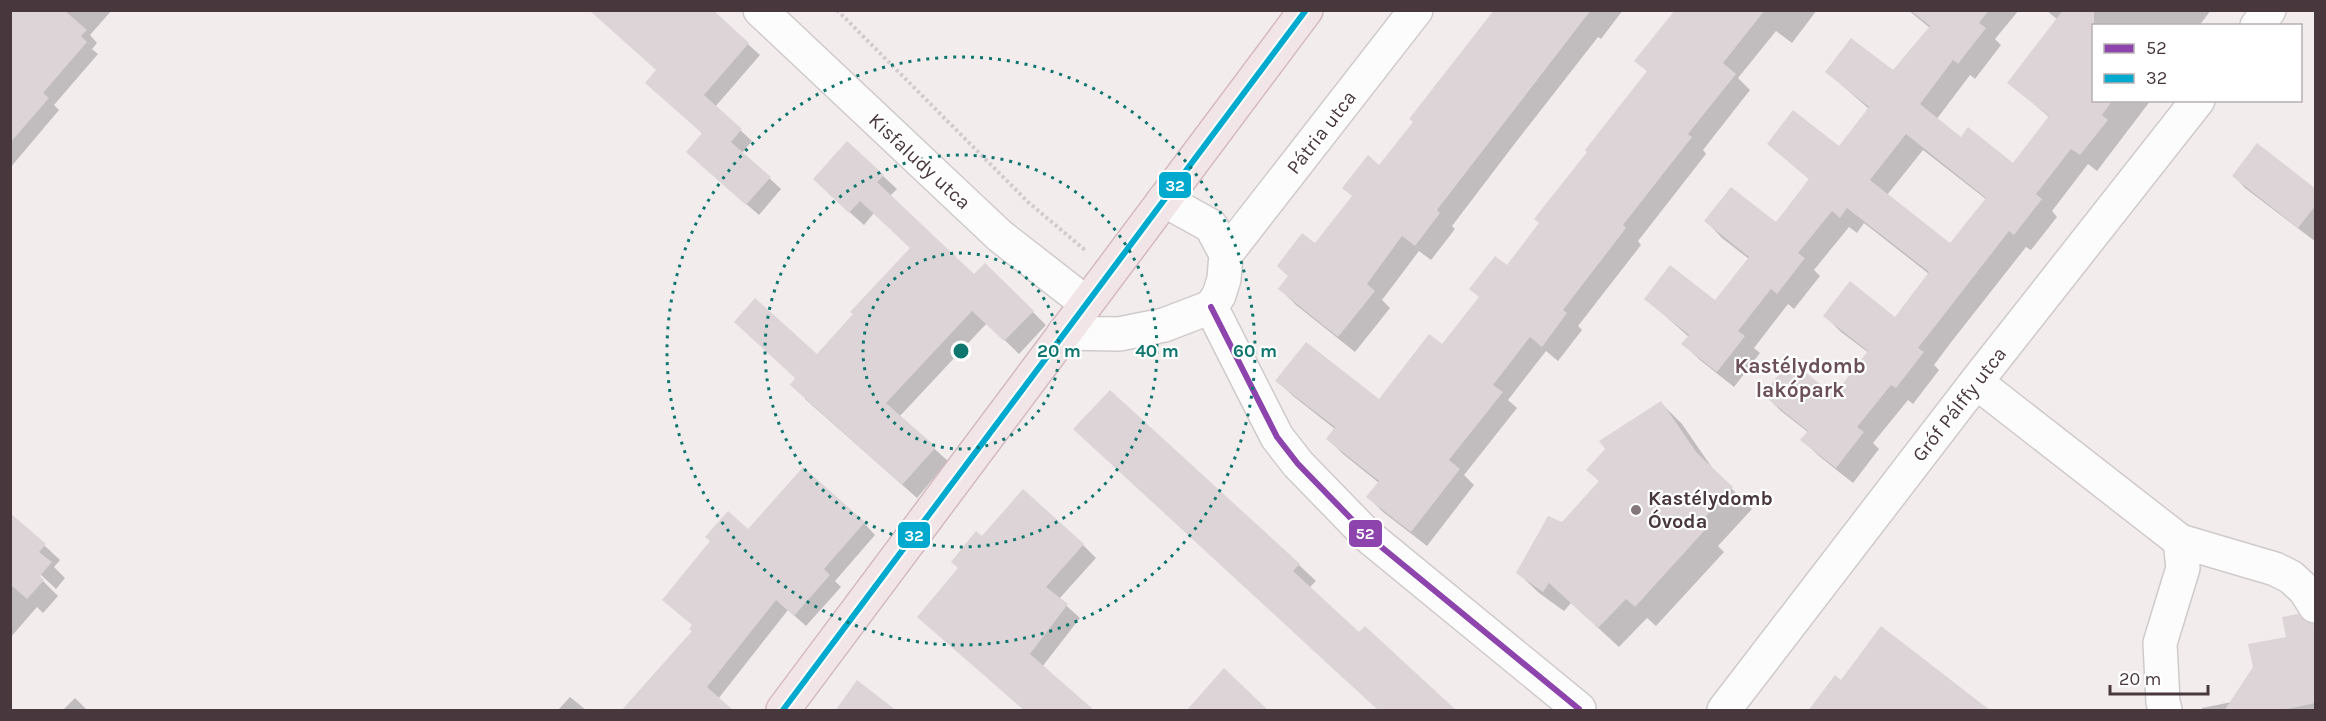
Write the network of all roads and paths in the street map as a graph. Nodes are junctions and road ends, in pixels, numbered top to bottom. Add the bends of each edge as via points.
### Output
1 (760, 10) edge
2 (837, 10) edge
3 (1306, 10) edge
4 (1416, 10) edge
5 (2268, 10) edge
6 (2258, 24) edge
7 (2196, 102) edge
8 (1173, 189) junction
9 (1226, 254) junction
10 (1110, 272) junction
11 (1086, 303) junction
12 (1211, 307) junction
13 (1064, 333) junction
14 (1976, 382) junction
15 (2180, 541) junction
16 (2315, 606) edge
17 (1579, 709) dead end
18 (783, 711) edge
19 (1724, 711) edge
20 (2166, 711) edge

1 - 11 street, Kisfaludy utca via 1000,236
2 - 10 path via 1028,202
3 - 8 main road
4 - 9 street, Pátria utca
5 - 6 street
7 - 14 street, Gróf Pálffy utca
8 - 9 street via 1211,226
8 - 10 main road
9 - 12 street via 1224,279
10 - 11 main road
11 - 13 main road
12 - 13 street via 1164,325 1119,334
12 - 17 street via 1277,437 1298,464 1368,536
13 - 18 main road
14 - 15 street
14 - 19 street, Gróf Pálffy utca
15 - 16 street via 2275,569 2298,584
15 - 20 street via 2182,568 2160,643

